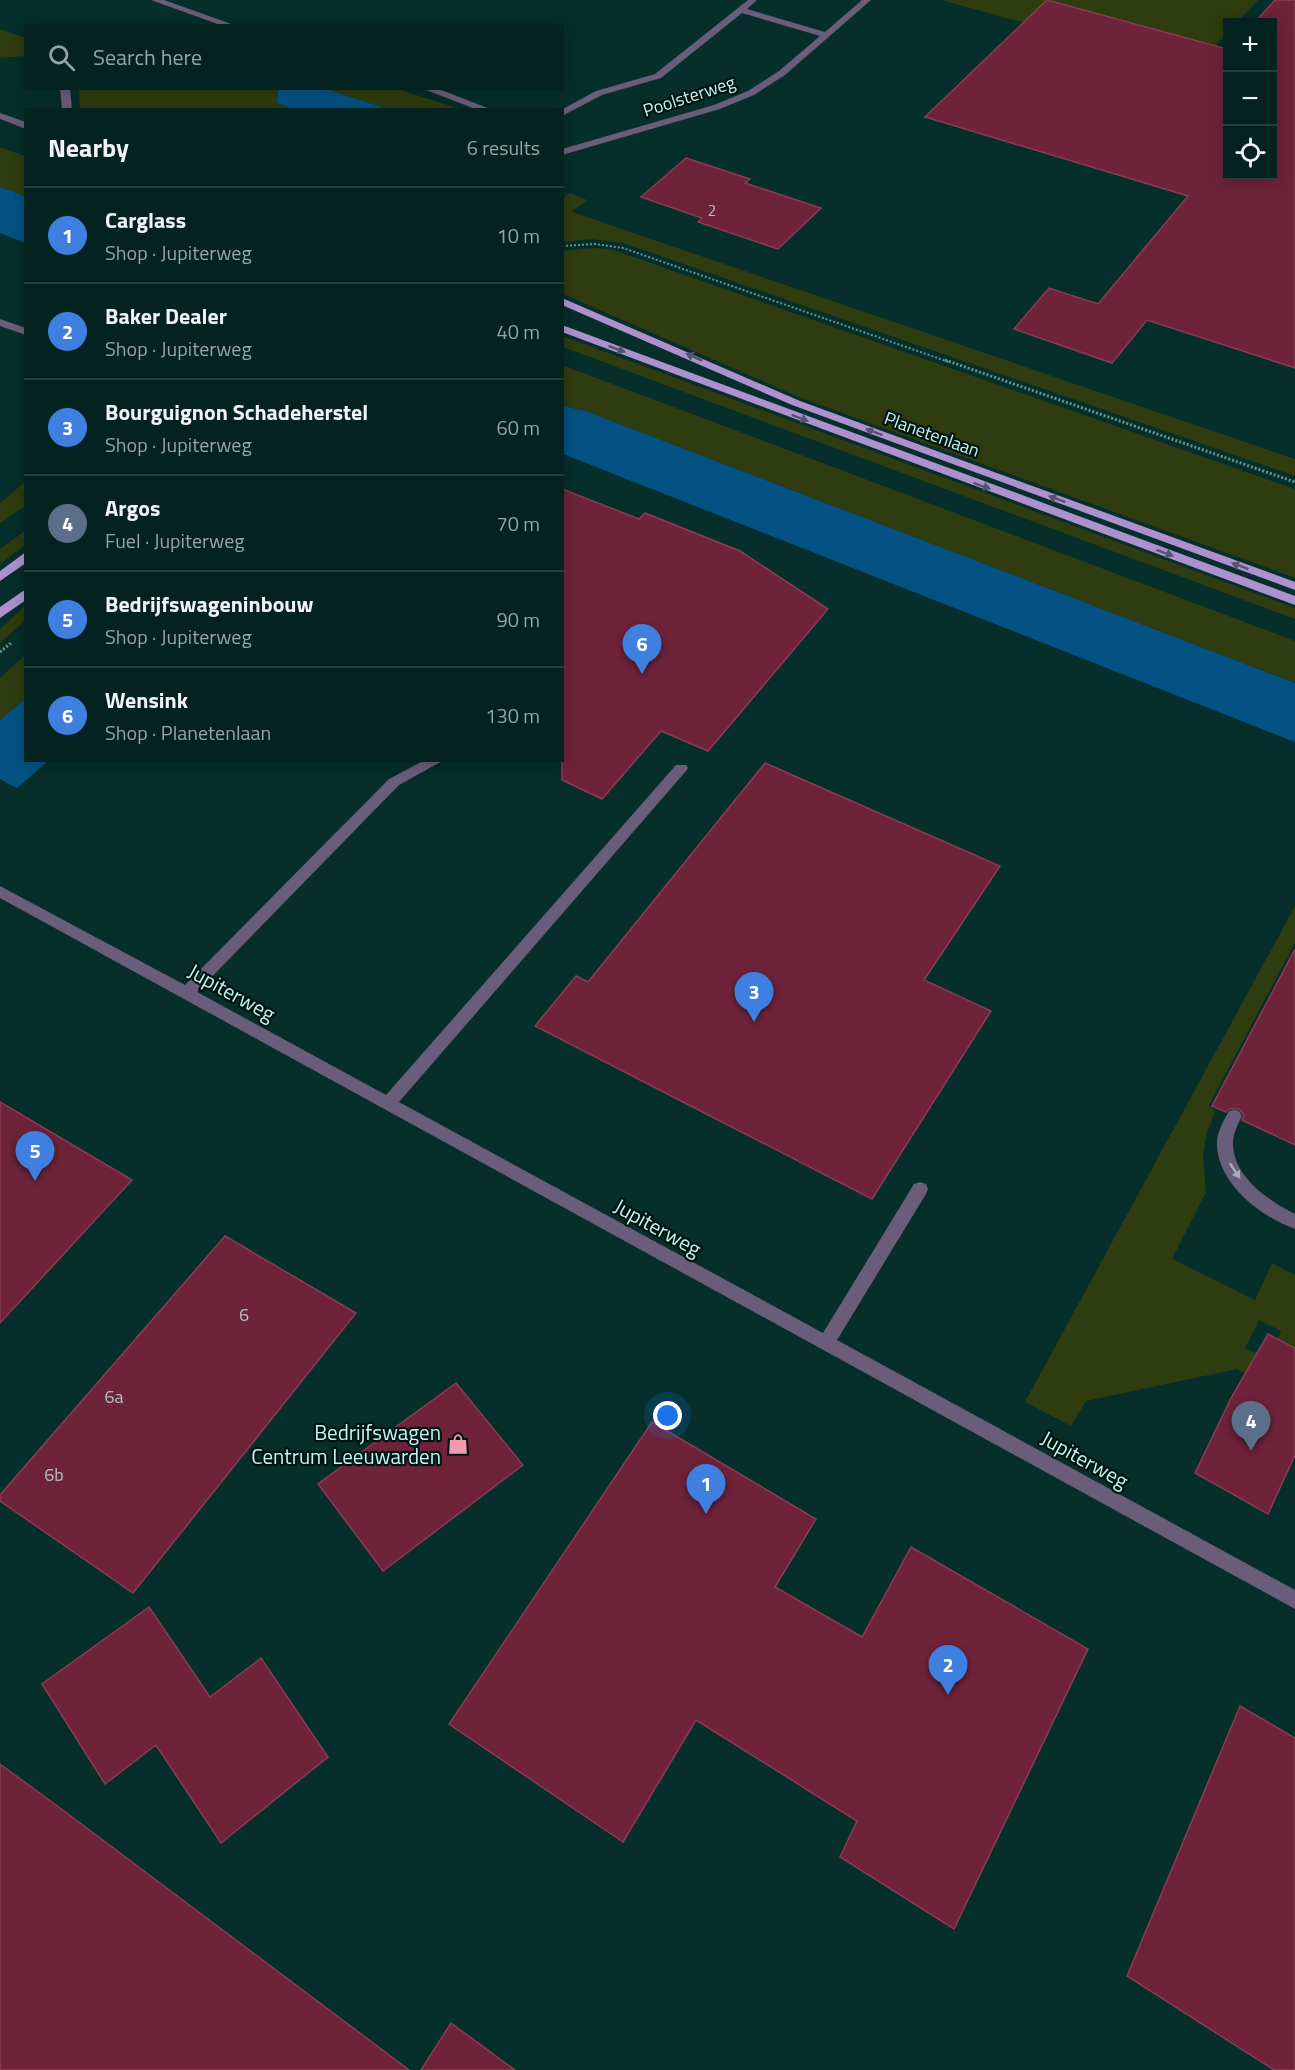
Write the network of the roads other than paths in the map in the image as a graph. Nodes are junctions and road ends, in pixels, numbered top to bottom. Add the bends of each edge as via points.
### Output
1 (155, 0) edge
2 (753, 0) edge
3 (867, 0) edge
4 (740, 10) junction
5 (227, 24) edge
6 (826, 35) junction
7 (65, 90) edge
8 (431, 90) edge
9 (66, 108) edge
10 (483, 108) edge
11 (564, 112) edge
12 (0, 117) edge
13 (24, 125) edge
14 (564, 138) edge
15 (581, 147) junction
16 (564, 151) edge
17 (564, 302) edge
18 (0, 322) edge
19 (564, 329) edge
20 (24, 331) edge
21 (24, 558) edge
22 (0, 577) edge
23 (1295, 586) edge
24 (24, 595) edge
25 (1295, 601) edge
26 (0, 614) edge
27 (434, 762) edge
28 (681, 768) dead end
29 (0, 891) edge
30 (186, 993) junction
31 (388, 1104) junction
32 (1234, 1116) dead end
33 (920, 1189) dead end
34 (1295, 1221) edge
35 (825, 1344) junction
36 (1295, 1600) edge

1 - 5 street
2 - 4 street
3 - 6 street, Poolsterweg
4 - 6 street
4 - 11 street via 658,76 599,93
6 - 15 street, Poolsterweg via 774,79 736,100
7 - 9 street
8 - 10 street
12 - 13 street
14 - 15 street
15 - 16 street, Poolsterweg
23 -> 17 main road, Planetenlaan via 796,403
18 - 20 street
19 -> 25 main road, Planetenlaan
21 - 22 main road
24 - 26 main road
27 - 30 street via 394,782
28 - 31 street
29 - 30 street, Jupiterweg
30 - 31 street, Jupiterweg
31 - 35 street, Jupiterweg
32 -> 34 street via 1225,1142 1230,1166 1255,1197
33 - 35 street
35 - 36 street, Jupiterweg

